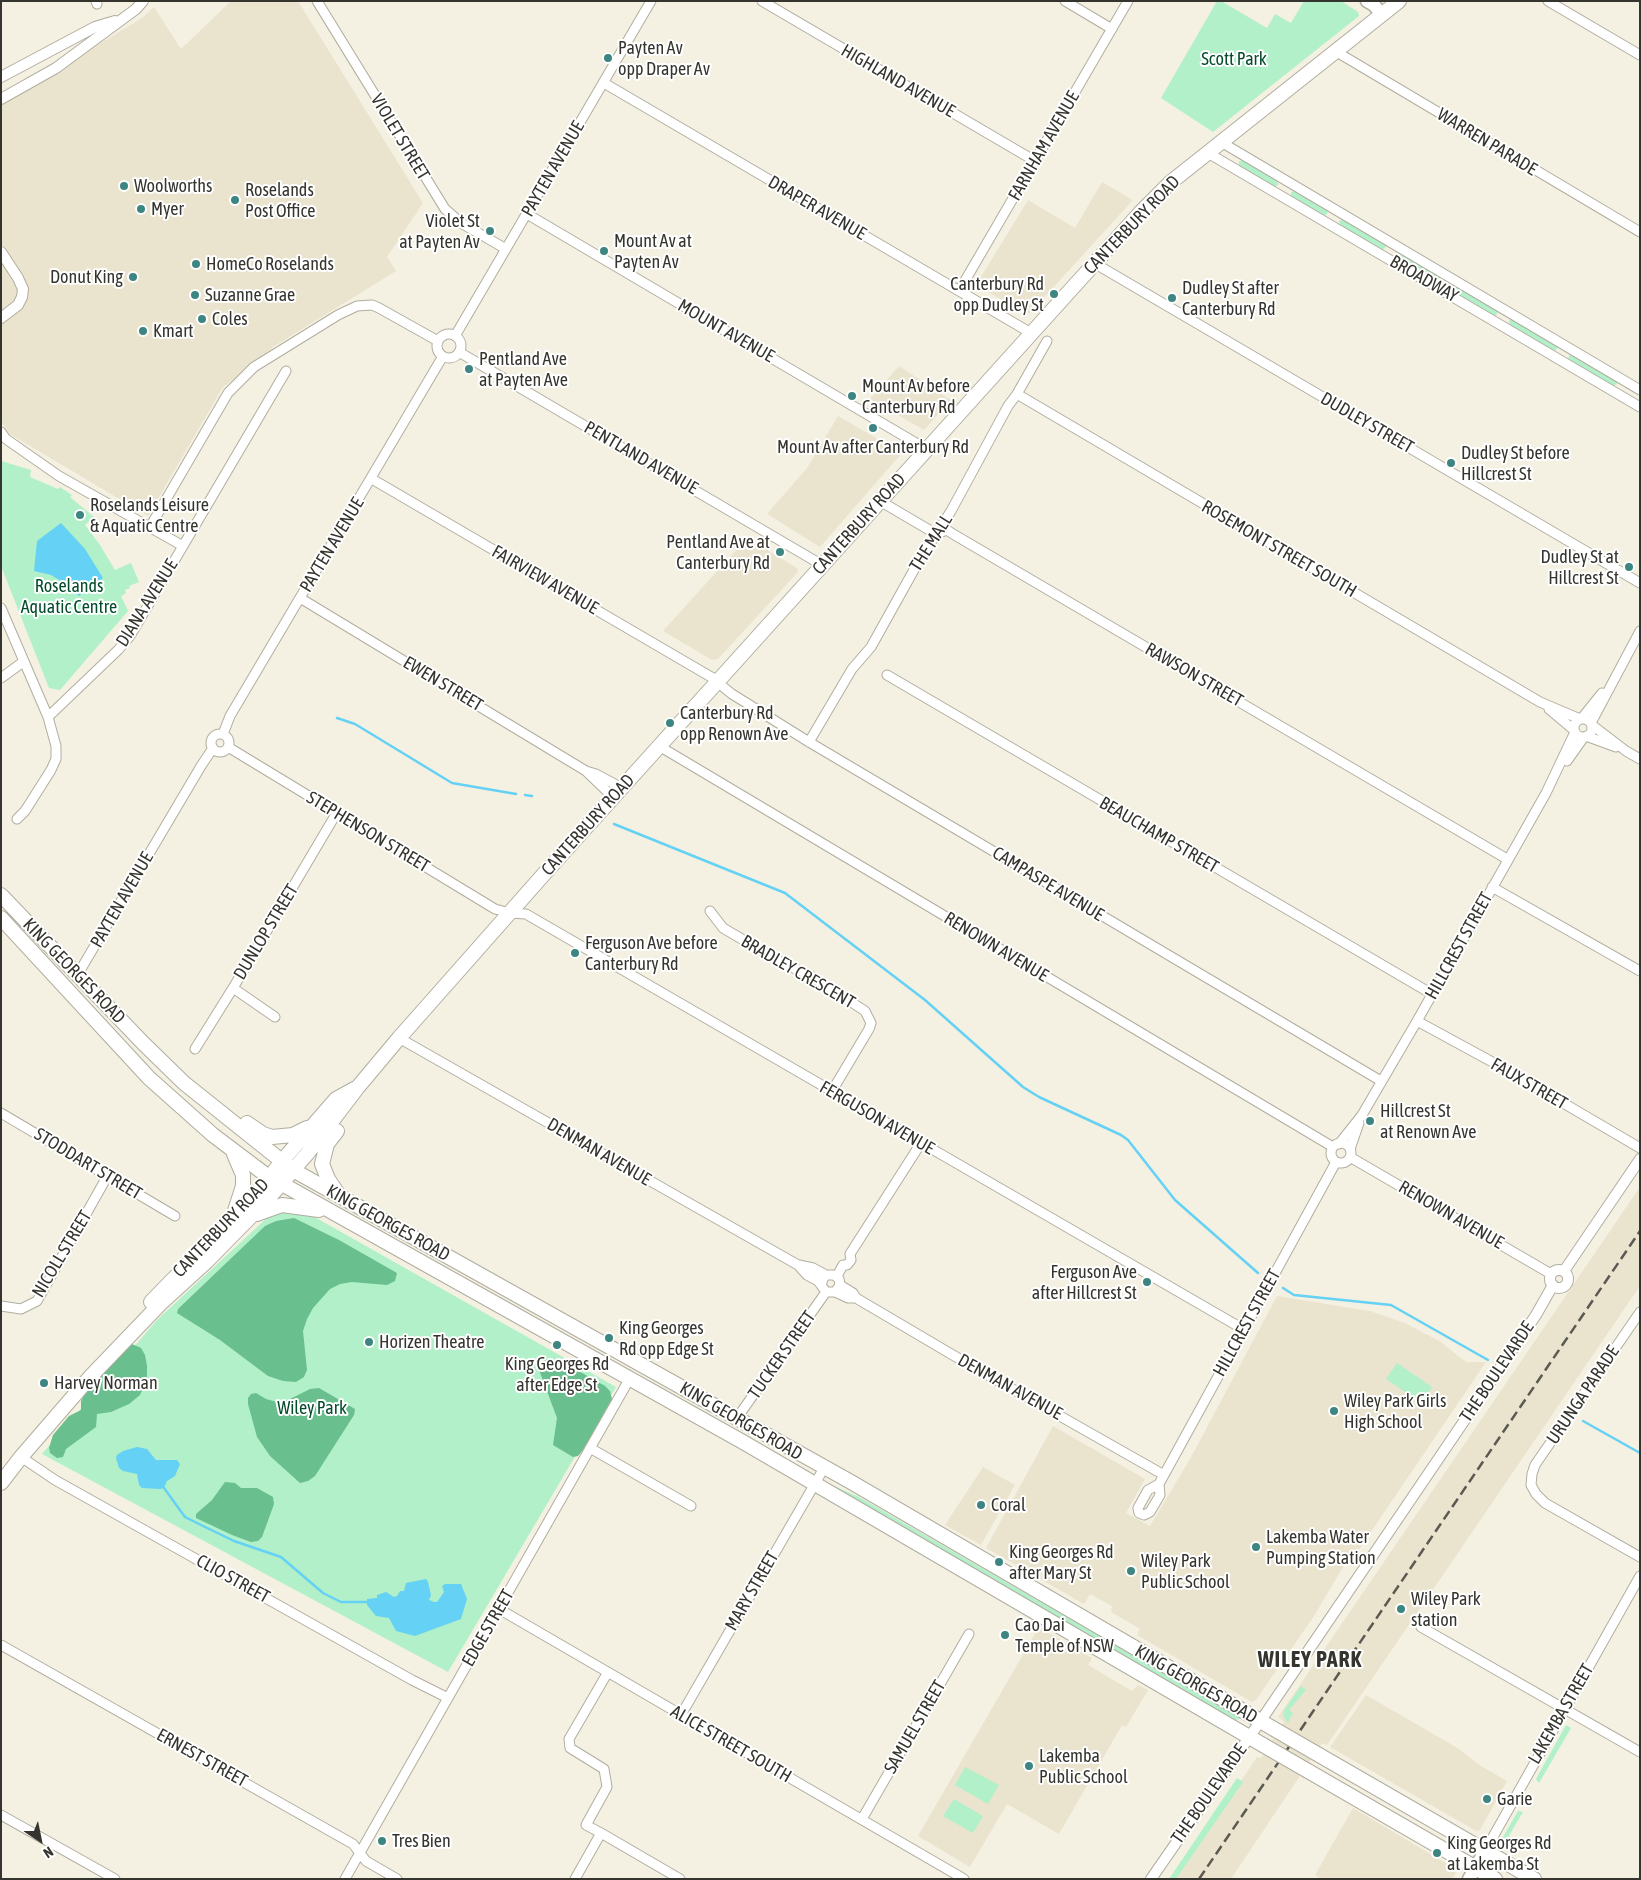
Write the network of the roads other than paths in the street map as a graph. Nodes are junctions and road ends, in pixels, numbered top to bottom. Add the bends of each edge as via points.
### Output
1 (143, 1) edge
2 (317, 1) edge
3 (651, 1) edge
4 (762, 1) edge
5 (1065, 1) edge
6 (1128, 1) edge
7 (1367, 1) edge
8 (1399, 1) edge
9 (1548, 1) edge
10 (1382, 15) junction
11 (121, 19) junction
12 (1112, 29) junction
13 (1335, 52) junction
14 (1640, 55) edge
15 (1, 76) edge
16 (604, 83) junction
17 (1, 99) edge
18 (1221, 142) junction
19 (1208, 153) junction
20 (1035, 161) junction
21 (527, 214) junction
22 (1640, 232) edge
23 (506, 249) junction
24 (1, 252) edge
25 (1094, 262) junction
26 (959, 291) junction
27 (1, 318) edge
28 (1031, 333) junction
29 (455, 336) junction
30 (438, 341) junction
31 (1047, 341) dead end
32 (459, 352) junction
33 (443, 356) junction
34 (286, 371) dead end
35 (1640, 390) edge
36 (1017, 394) junction
37 (1640, 406) edge
38 (1, 432) edge
39 (926, 448) junction
40 (372, 479) junction
41 (880, 501) junction
42 (150, 527) junction
43 (936, 534) junction
44 (183, 546) junction
45 (822, 565) junction
46 (1640, 583) edge
47 (300, 598) junction
48 (1, 608) edge
49 (1640, 631) edge
50 (23, 662) junction
51 (887, 675) dead end
52 (1, 678) edge
53 (717, 682) junction
54 (1540, 702) junction
55 (48, 717) junction
56 (1586, 721) junction
57 (1575, 731) junction
58 (223, 734) junction
59 (1585, 736) junction
60 (809, 742) junction
61 (659, 746) junction
62 (228, 747) junction
63 (213, 748) junction
64 (1626, 751) junction
65 (1640, 759) edge
66 (586, 771) junction
67 (1556, 776) junction
68 (617, 792) junction
69 (336, 814) junction
70 (17, 819) dead end
71 (1507, 859) junction
72 (1492, 887) junction
73 (1, 895) edge
74 (710, 911) dead end
75 (510, 913) junction
76 (1, 918) edge
77 (1640, 970) edge
78 (78, 974) junction
79 (233, 988) junction
80 (1432, 994) junction
81 (275, 1016) dead end
82 (1416, 1021) junction
83 (399, 1038) junction
84 (195, 1049) dead end
85 (1381, 1081) junction
86 (358, 1087) junction
87 (832, 1091) junction
88 (210, 1105) junction
89 (1, 1113) edge
90 (1362, 1115) junction
91 (312, 1126) junction
92 (921, 1143) junction
93 (1336, 1146) junction
94 (1640, 1148) edge
95 (231, 1149) junction
96 (1350, 1153) junction
97 (1640, 1160) edge
98 (282, 1161) junction
99 (1336, 1162) junction
100 (293, 1170) junction
101 (108, 1175) junction
102 (276, 1181) junction
103 (340, 1196) junction
104 (330, 1212) junction
105 (175, 1216) dead end
106 (252, 1216) junction
107 (233, 1219) junction
108 (798, 1265) junction
109 (1564, 1271) junction
110 (1551, 1274) junction
111 (832, 1286) junction
112 (1553, 1286) junction
113 (1, 1306) edge
114 (1640, 1312) edge
115 (1243, 1329) junction
116 (91, 1376) junction
117 (630, 1378) junction
118 (737, 1418) junction
119 (590, 1448) junction
120 (21, 1457) junction
121 (824, 1468) junction
122 (1164, 1475) junction
123 (1, 1483) edge
124 (815, 1483) junction
125 (1159, 1484) dead end
126 (691, 1506) dead end
127 (1640, 1557) edge
128 (1640, 1576) edge
129 (499, 1609) junction
130 (1421, 1627) dead end
131 (969, 1634) dead end
132 (1, 1645) edge
133 (608, 1672) junction
134 (448, 1698) junction
135 (1565, 1708) junction
136 (681, 1715) junction
137 (1260, 1721) junction
138 (1248, 1737) junction
139 (1640, 1752) edge
140 (1, 1815) edge
141 (862, 1819) junction
142 (601, 1833) junction
143 (1485, 1851) junction
144 (360, 1853) junction
145 (1472, 1873) edge
146 (115, 1879) edge
147 (345, 1879) edge
148 (397, 1879) edge
149 (575, 1879) edge
150 (680, 1879) edge
151 (964, 1879) edge
152 (1151, 1879) edge
153 (1495, 1879) edge
154 (1534, 1879) edge

1 - 11 street
2 - 23 street, VIOLET STREET via 445,209 461,223
3 - 16 street, PAYTEN AVENUE
4 - 20 street, HIGHLAND AVENUE
5 - 12 street
6 - 12 street, FARNHAM AVENUE
7 - 10 main road
8 - 10 highway, CANTERBURY ROAD
9 - 14 street
10 - 13 highway, CANTERBURY ROAD
11 - 15 street via 95,27
11 - 17 street via 56,68
12 - 20 street, FARNHAM AVENUE
13 - 18 highway, CANTERBURY ROAD
13 - 22 street, WARREN PARADE
16 - 21 street, PAYTEN AVENUE
16 - 26 street, DRAPER AVENUE
18 - 19 highway, CANTERBURY ROAD
18 - 35 street, BROADWAY
19 - 25 highway, CANTERBURY ROAD via 1154,197
19 - 37 street, BROADWAY
20 - 26 street, FARNHAM AVENUE
21 - 23 street, PAYTEN AVENUE
21 - 39 street, MOUNT AVENUE
23 - 29 street, PAYTEN AVENUE
24 - 27 street via 23,289 18,305
25 - 28 highway, CANTERBURY ROAD
25 - 46 street, DUDLEY STREET
26 - 28 street, DRAPER AVENUE
28 - 39 highway, CANTERBURY ROAD
29 - 30 street via 447,334
29 - 32 street via 460,345
30 - 33 street via 437,348
30 - 42 street via 372,305 357,306 254,366 228,393
31 - 36 street, THE MALL
32 - 33 street via 450,358
32 - 45 street, PENTLAND AVENUE
33 - 40 street, PAYTEN AVENUE
34 - 44 street, DIANA AVENUE
36 - 43 street, THE MALL
36 - 54 street, ROSEMONT STREET SOUTH
38 - 42 street via 58,476
39 - 41 highway, CANTERBURY ROAD
40 - 47 street, PAYTEN AVENUE
40 - 53 street, FAIRVIEW AVENUE
41 - 43 street, RAWSON STREET
41 - 45 highway, CANTERBURY ROAD
42 - 44 street
43 - 60 street, THE MALL via 871,646 852,669
43 - 71 street, RAWSON STREET via 947,530
44 - 55 street, DIANA AVENUE via 130,636
45 - 53 highway, CANTERBURY ROAD
47 - 58 street, PAYTEN AVENUE via 230,716
47 - 66 street, EWEN STREET
48 - 50 street
49 - 56 street
50 - 52 street
50 - 55 street
51 - 80 street, BEAUCHAMP STREET
53 - 60 street, CAMPASPE AVENUE
53 - 61 highway, CANTERBURY ROAD
54 - 56 street, ROSEMONT STREET SOUTH
54 - 57 street, ROSEMONT STREET SOUTH
55 - 70 street via 56,759
56 - 57 street, HILLCREST STREET via 1574,724
56 - 59 street, HILLCREST STREET via 1591,732
56 - 64 street, ROSEMONT STREET SOUTH
57 - 59 street, ROSEMONT STREET SOUTH
57 - 67 street, HILLCREST STREET
58 - 62 street via 228,738
58 - 63 street via 212,739
59 - 64 street, ROSEMONT STREET SOUTH
59 - 67 street, HILLCREST STREET
60 - 85 street, CAMPASPE AVENUE
61 - 68 highway, CANTERBURY ROAD
61 - 93 street, RENOWN AVENUE
62 - 63 street via 221,752
62 - 69 street, STEPHENSON STREET
63 - 78 street, PAYTEN AVENUE
64 - 65 street, ROSEMONT STREET SOUTH
66 - 68 street, EWEN STREET
66 - 68 street, EWEN STREET via 596,774
67 - 71 street, HILLCREST STREET
68 - 75 highway, CANTERBURY ROAD
69 - 75 street, STEPHENSON STREET via 495,909
69 - 79 street, DUNLOP STREET
71 - 72 street, HILLCREST STREET
72 - 77 street
72 - 80 street, HILLCREST STREET
73 - 78 highway, KING GEORGES ROAD
74 - 87 street, BRADLEY CRESCENT via 723,928 786,965 808,974 865,1011 871,1023 869,1029
75 - 83 highway, CANTERBURY ROAD
75 - 87 street, FERGUSON AVENUE via 526,914
76 - 95 highway, KING GEORGES ROAD via 149,1078
78 - 88 highway, KING GEORGES ROAD via 142,1043
79 - 81 street
79 - 84 street, DUNLOP STREET
80 - 82 street, HILLCREST STREET
82 - 85 street, HILLCREST STREET
82 - 94 street, FAUX STREET
83 - 86 highway, CANTERBURY ROAD
83 - 108 street, DENMAN AVENUE
85 - 90 street, HILLCREST STREET
86 - 91 highway, CANTERBURY ROAD via 336,1098
86 - 100 highway, CANTERBURY ROAD
86 - 103 highway via 338,1130 324,1151 322,1164
87 - 92 street, FERGUSON AVENUE
88 - 91 highway via 272,1137 293,1135
88 - 98 highway, KING GEORGES ROAD
89 - 101 street, STODDART STREET
90 - 93 street, HILLCREST STREET
90 - 96 street, HILLCREST STREET
91 - 98 highway, CANTERBURY ROAD
92 - 111 street, TUCKER STREET
92 - 115 street, FERGUSON AVENUE
93 - 96 street via 1345,1145
93 - 99 street via 1332,1157
95 - 102 highway, KING GEORGES ROAD
95 - 107 highway via 243,1175 241,1196
96 - 99 street via 1342,1163
96 - 110 street, RENOWN AVENUE
97 - 109 street
98 - 100 highway, KING GEORGES ROAD
98 - 102 highway, CANTERBURY ROAD
99 - 115 street, HILLCREST STREET
100 - 102 highway, CANTERBURY ROAD
100 - 103 highway, KING GEORGES ROAD
101 - 105 street, STODDART STREET
101 - 113 street, NICOLL STREET via 37,1300 21,1309
102 - 104 highway, KING GEORGES ROAD
102 - 106 highway, CANTERBURY ROAD
102 - 107 highway, CANTERBURY ROAD
103 - 118 highway, KING GEORGES ROAD
104 - 106 highway via 282,1205
104 - 117 highway, KING GEORGES ROAD
106 - 116 highway, CANTERBURY ROAD
107 - 116 highway, CANTERBURY ROAD via 127,1327
108 - 111 street, DENMAN AVENUE via 808,1275
108 - 111 street, DENMAN AVENUE via 826,1275 822,1279
109 - 110 street
109 - 112 street via 1566,1284
110 - 112 street
111 - 118 street, TUCKER STREET
111 - 122 street, DENMAN AVENUE via 848,1298 856,1298
112 - 137 street, THE BOULEVARDE
114 - 127 street, URUNGA PARADE via 1535,1466 1531,1480 1532,1489 1545,1502
115 - 122 street, HILLCREST STREET
116 - 120 highway, CANTERBURY ROAD
117 - 119 street, EDGE STREET
117 - 124 highway, KING GEORGES ROAD
118 - 121 highway, KING GEORGES ROAD
119 - 126 street
119 - 129 street, EDGE STREET
120 - 123 highway, CANTERBURY ROAD
120 - 134 street, CLIO STREET via 55,1480
121 - 124 street, MARY STREET
121 - 137 highway, KING GEORGES ROAD
122 - 125 street, HILLCREST STREET
124 - 136 street, MARY STREET
124 - 138 highway, KING GEORGES ROAD
128 - 135 street, LAKEMBA STREET
129 - 133 street, ALICE STREET SOUTH
129 - 134 street, EDGE STREET
130 - 135 street
131 - 141 street, SAMUEL STREET
132 - 144 street, ERNEST STREET via 353,1844
133 - 136 street, ALICE STREET SOUTH
133 - 142 street via 569,1739 570,1748 604,1769 607,1787 586,1825
134 - 144 street, EDGE STREET
135 - 139 street
135 - 143 street, LAKEMBA STREET
136 - 141 street, ALICE STREET SOUTH
137 - 138 street, THE BOULEVARDE
137 - 143 highway, KING GEORGES ROAD, bridge
138 - 145 highway, KING GEORGES ROAD, bridge
138 - 152 street, THE BOULEVARDE
140 - 146 street
141 - 151 street, ALICE STREET SOUTH
142 - 149 street
142 - 150 street
143 - 145 main road, LAKEMBA STREET
143 - 154 highway, KING GEORGES ROAD
144 - 147 street, EDGE STREET
144 - 148 street, ERNEST STREET via 366,1861
145 - 153 highway, KING GEORGES ROAD

